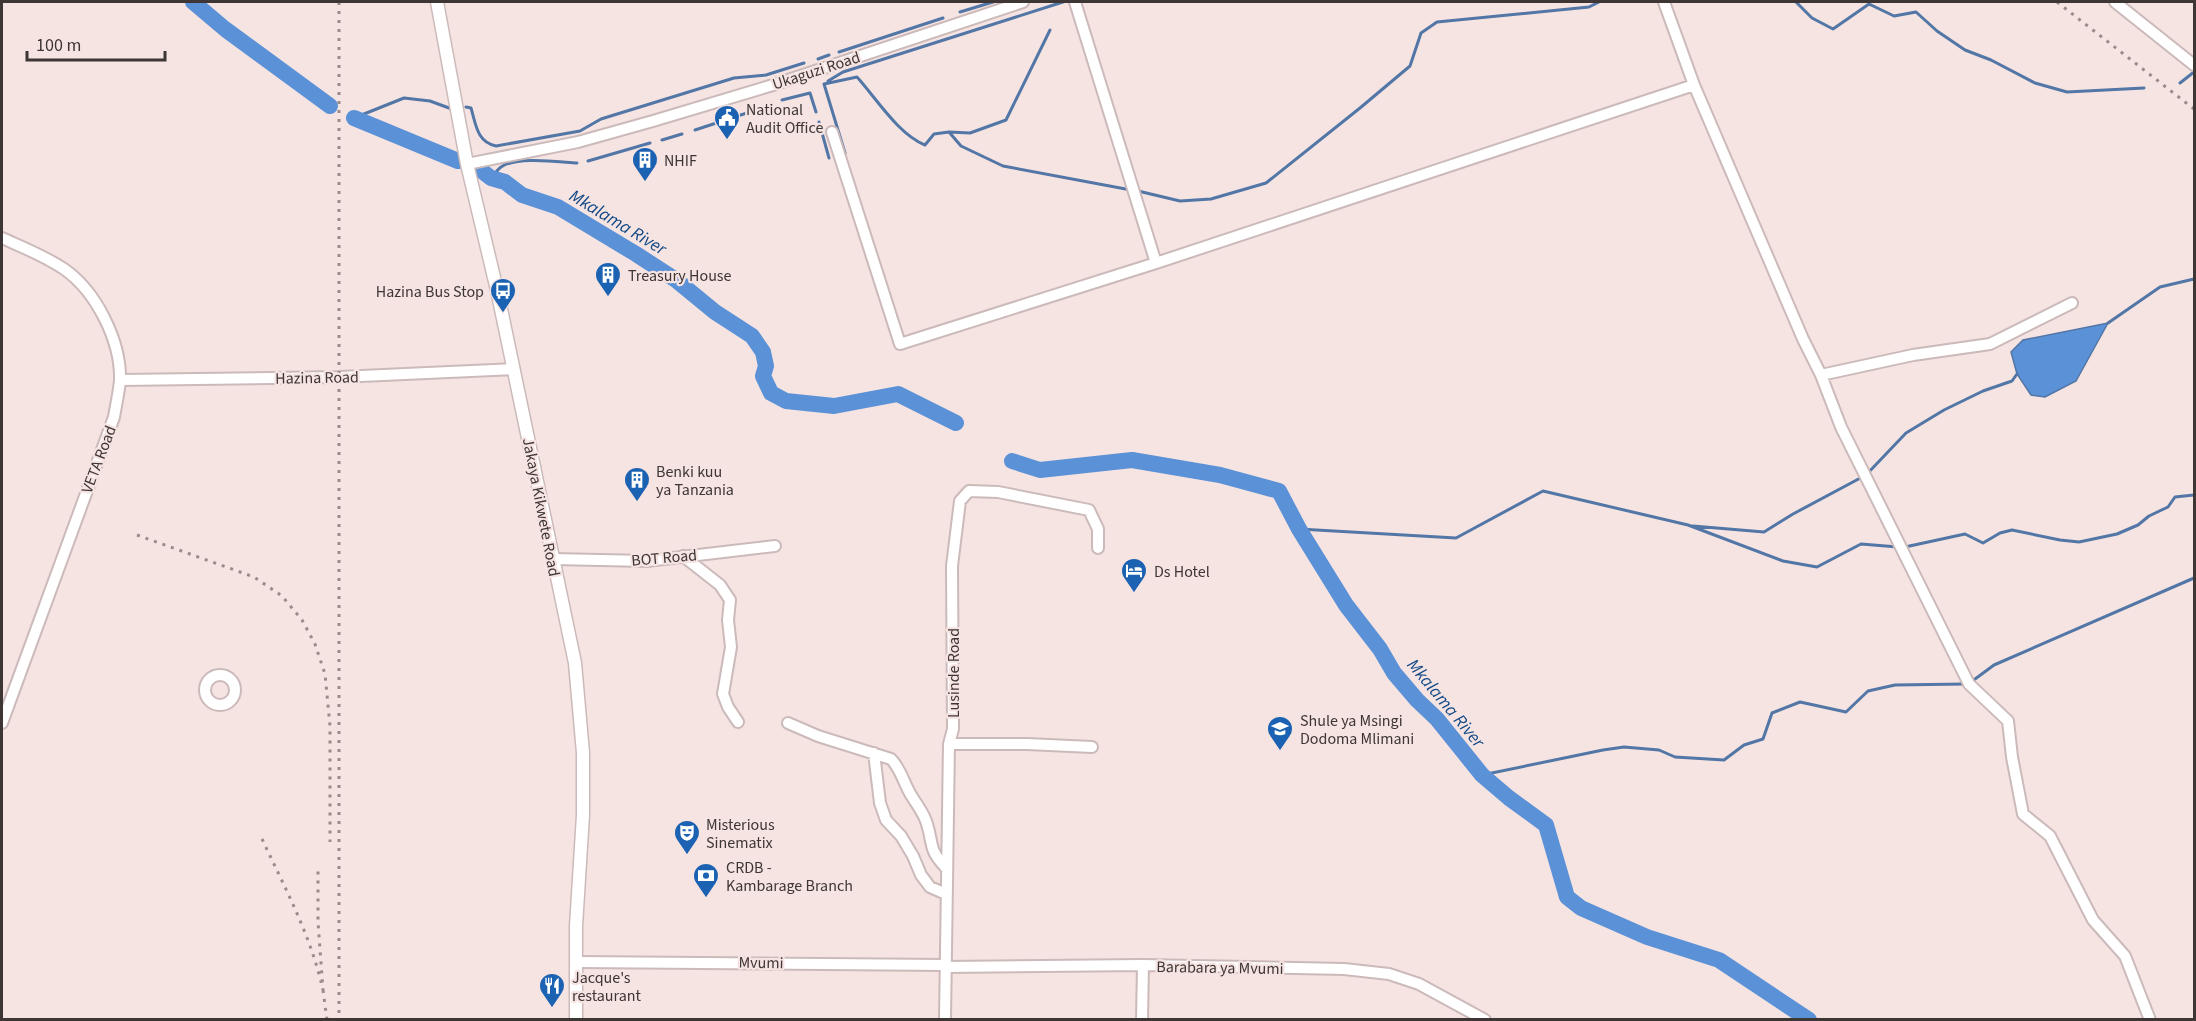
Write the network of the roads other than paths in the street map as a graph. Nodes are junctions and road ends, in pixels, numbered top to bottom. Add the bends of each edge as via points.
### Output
1 (437, 2) edge
2 (1023, 2) edge
3 (1075, 2) edge
4 (1664, 2) edge
5 (2115, 2) edge
6 (2194, 65) edge
7 (1694, 85) junction
8 (832, 132) dead end
9 (467, 164) junction
10 (2, 238) edge
11 (1156, 263) junction
12 (2072, 303) dead end
13 (514, 369) junction
14 (1821, 375) junction
15 (120, 380) junction
16 (775, 546) dead end
17 (1098, 548) dead end
18 (683, 556) junction
19 (553, 559) junction
20 (738, 722) dead end
21 (2, 723) edge
22 (788, 723) dead end
23 (949, 744) junction
24 (1092, 747) dead end
25 (874, 753) junction
26 (947, 869) junction
27 (946, 894) junction
28 (576, 962) junction
29 (1143, 965) junction
30 (945, 966) junction
31 (576, 1020) edge
32 (945, 1020) edge
33 (1142, 1020) edge
34 (1485, 1020) edge
35 (2150, 1020) edge

1 - 9 main road, Jakaya Kikwete Road
2 - 9 street, Ukaguzi Road via 652,121 578,142
3 - 11 street
4 - 7 street
5 - 6 street
7 - 11 street
7 - 14 street
8 - 11 street via 900,344
9 - 13 main road, Jakaya Kikwete Road
10 - 15 street, VETA Road via 64,269 91,294 107,324
12 - 14 street via 1990,344 1913,355
13 - 15 street, Hazina Road via 339,377
13 - 19 main road, Jakaya Kikwete Road
14 - 35 street via 1841,427 1970,684 2008,721 2023,814 2050,836 2093,920 2125,957
15 - 21 street, VETA Road via 114,417
16 - 18 street, BOT Road
17 - 23 street, Lusinde Road via 1098,529 1089,510 998,492 969,491 960,501 952,566 953,729
18 - 19 street, BOT Road via 638,561
18 - 20 street via 720,585 730,600 731,647 723,694
19 - 28 main road, Jakaya Kikwete Road via 575,663 583,753
22 - 25 street
23 - 24 street
23 - 26 street, Lusinde Road
25 - 26 street via 896,764 922,812 935,856
25 - 27 street via 886,820 901,836 930,887
26 - 27 street, Lusinde Road
27 - 30 street, Lusinde Road
28 - 30 street, Mvumi
28 - 31 main road, Jakaya Kikwete Road
29 - 30 street, Barabara ya Mvumi
29 - 33 street
29 - 34 street, Barabara ya Mvumi via 1344,969 1389,974 1419,984
30 - 32 street, Lusinde Road

